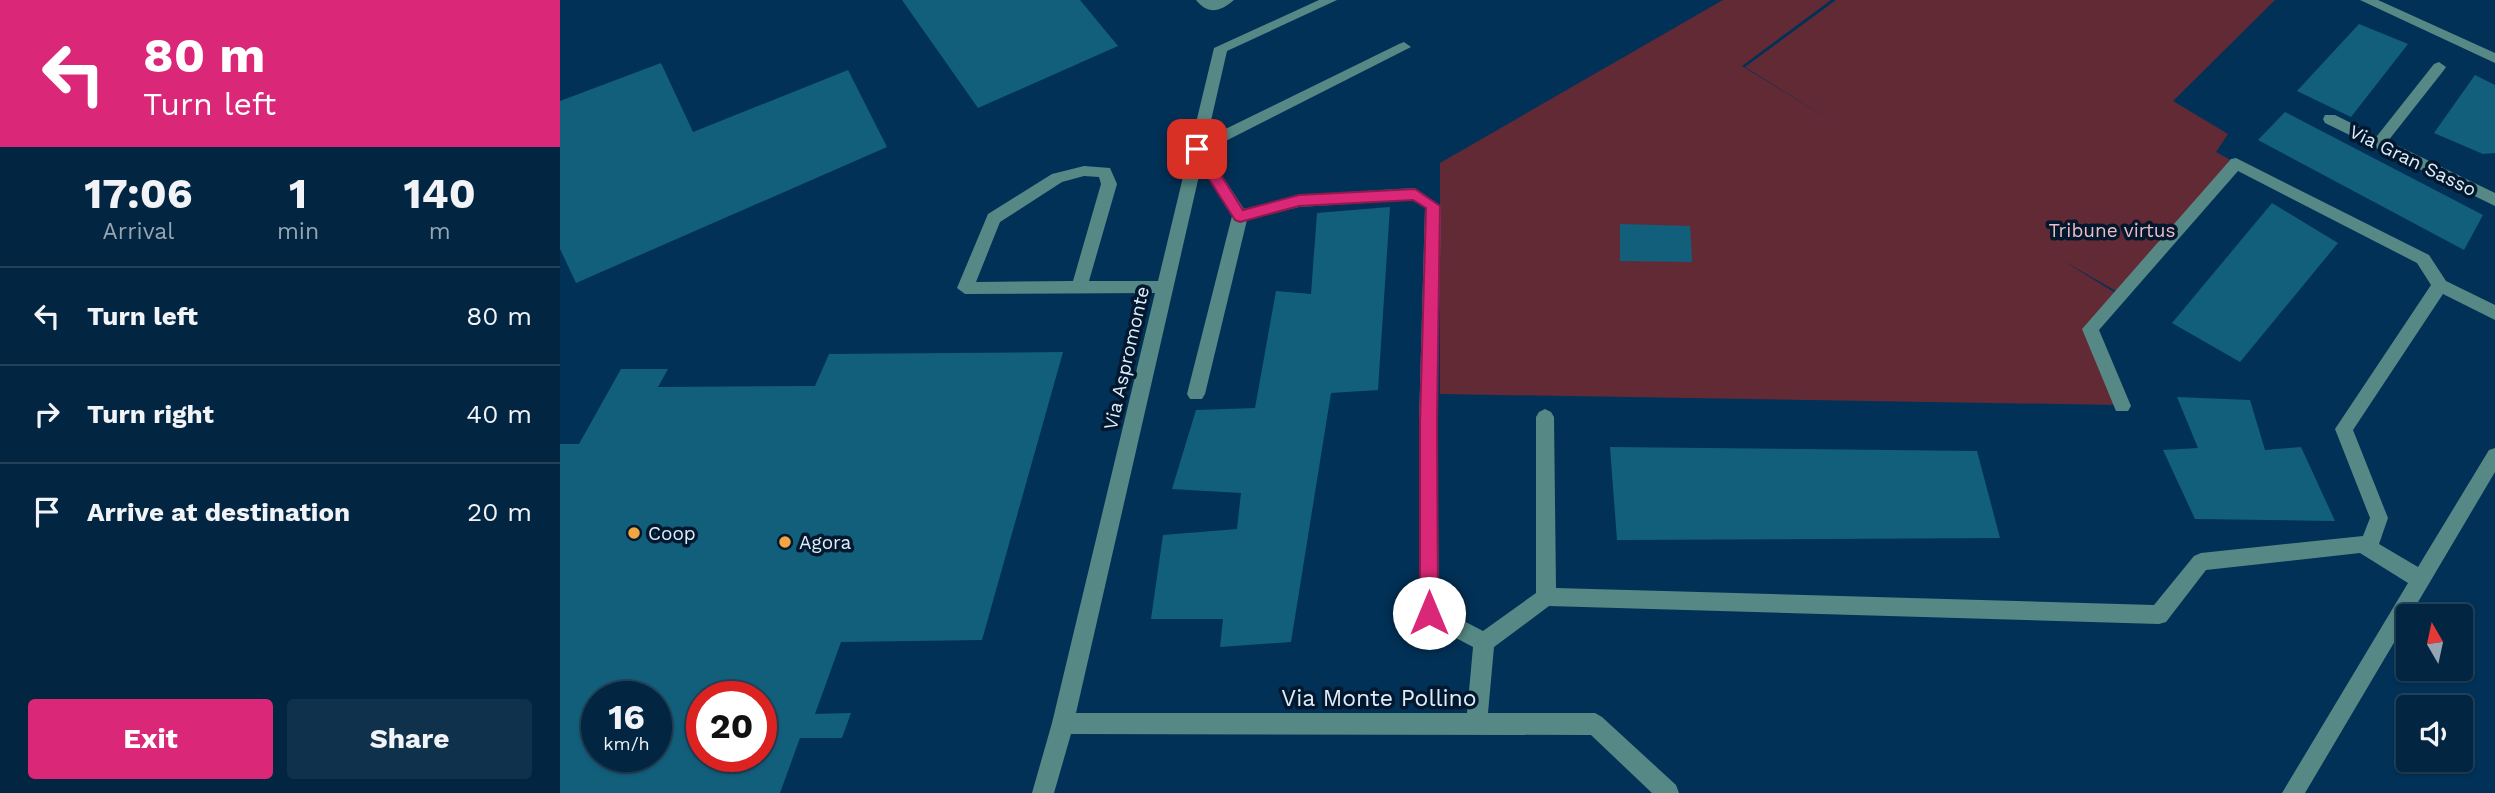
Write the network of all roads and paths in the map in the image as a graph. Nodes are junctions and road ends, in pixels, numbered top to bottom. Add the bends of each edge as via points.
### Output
1 (1203, 0) edge
2 (1227, 0) edge
3 (1330, 0) edge
4 (2367, 0) edge
5 (1404, 47) dead end
6 (2495, 58) edge
7 (2440, 67) dead end
8 (2330, 119) dead end
9 (2379, 144) junction
10 (1197, 149) junction
11 (2495, 200) edge
12 (1240, 216) junction
13 (2440, 285) junction
14 (1079, 288) junction
15 (1164, 288) junction
16 (2495, 313) edge
17 (1196, 394) dead end
18 (2122, 406) dead end
19 (1545, 417) dead end
20 (2495, 456) edge
21 (2368, 547) junction
22 (2421, 580) junction
23 (1546, 597) junction
24 (1484, 642) junction
25 (1063, 723) junction
26 (1476, 724) junction
27 (1043, 793) edge
28 (1668, 793) edge
29 (2293, 793) edge

1 - 2 street via 1209,7
3 - 10 street, Via Aspromonte via 1221,48
4 - 6 street
5 - 10 street
7 - 9 street
8 - 9 street, Via Gran Sasso
9 - 11 street, Via Gran Sasso
10 - 12 street
10 - 15 street, Via Aspromonte
12 - 17 street
12 - 24 street via 1299,201 1415,194 1433,206 1429,613
13 - 16 street
13 - 18 street via 2423,259 2236,163 2090,329
13 - 21 street via 2344,429 2379,518
14 - 14 street via 965,288 994,218 1056,178 1084,171 1105,172 1109,184
14 - 15 street
15 - 25 street, Via Aspromonte
19 - 23 street
20 - 22 street
21 - 22 street
21 - 23 street via 2362,544 2201,562 2159,615
22 - 29 street
23 - 24 street
24 - 26 street
25 - 26 street, Via Monte Pollino
25 - 27 street, Via Aspromonte
26 - 28 street, Via Monte Pollino via 1595,724

